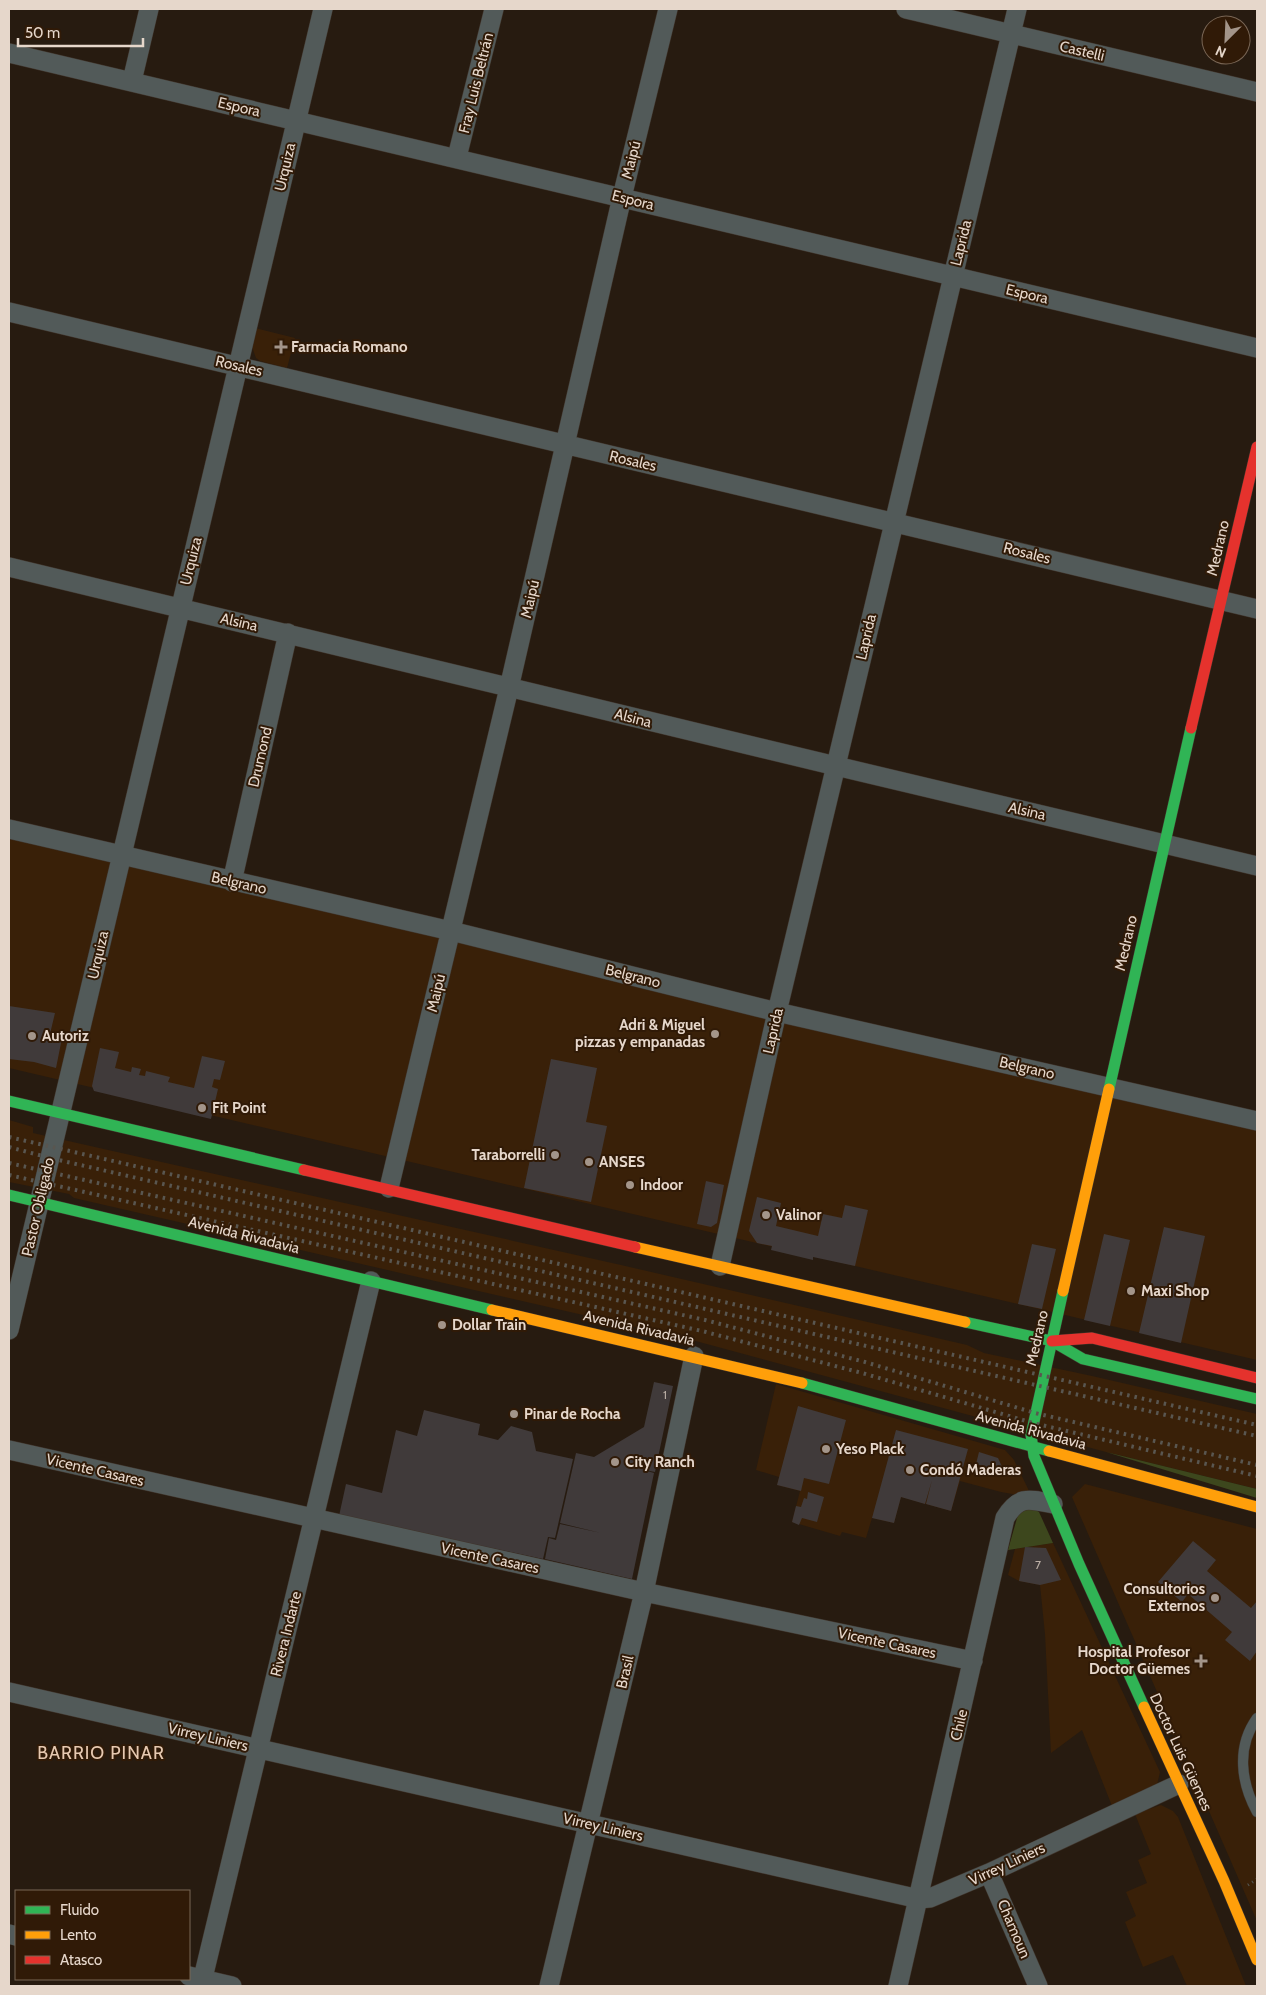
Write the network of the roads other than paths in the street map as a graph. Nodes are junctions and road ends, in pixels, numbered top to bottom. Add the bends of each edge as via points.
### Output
1 (149, 9) edge
2 (323, 9) edge
3 (494, 9) edge
4 (668, 9) edge
5 (906, 9) edge
6 (1017, 9) edge
7 (1012, 35) junction
8 (9, 53) edge
9 (132, 81) junction
10 (1257, 92) edge
11 (296, 120) junction
12 (457, 157) junction
13 (622, 197) junction
14 (953, 277) junction
15 (9, 312) edge
16 (1257, 348) edge
17 (238, 366) junction
18 (565, 445) junction
19 (1257, 448) edge
20 (894, 521) junction
21 (9, 567) edge
22 (1222, 600) junction
23 (180, 608) junction
24 (1257, 609) edge
25 (288, 633) junction
26 (509, 688) junction
27 (836, 766) junction
28 (9, 829) edge
29 (1164, 843) junction
30 (121, 856) junction
31 (1257, 866) edge
32 (232, 882) junction
33 (451, 931) junction
34 (777, 1012) junction
35 (1109, 1086) junction
36 (9, 1101) edge
37 (61, 1113) junction
38 (1257, 1121) edge
39 (389, 1188) junction
40 (9, 1195) edge
41 (39, 1202) junction
42 (720, 1266) junction
43 (371, 1281) junction
44 (9, 1330) edge
45 (1052, 1341) junction
46 (694, 1356) junction
47 (1257, 1378) edge
48 (1257, 1399) edge
49 (1032, 1446) junction
50 (9, 1450) edge
51 (1053, 1504) junction
52 (1257, 1507) edge
53 (314, 1519) junction
54 (644, 1592) junction
55 (973, 1661) junction
56 (9, 1692) edge
57 (1257, 1718) edge
58 (258, 1748) junction
59 (1179, 1784) junction
60 (1257, 1812) edge
61 (589, 1824) junction
62 (989, 1873) junction
63 (919, 1899) junction
64 (1257, 1960) edge
65 (197, 1981) edge
66 (232, 1986) edge
67 (549, 1986) edge
68 (898, 1986) edge
69 (1038, 1986) edge

1 - 9 street
2 - 11 street, Urquiza
3 - 12 street, Fray Luis Beltrán
4 - 13 street, Maipú
5 - 7 street, Castelli
6 - 7 street, Laprida
7 - 10 street, Castelli
7 - 14 street, Laprida
8 - 9 street, Espora
9 - 11 street, Espora
11 - 12 street, Espora
11 - 17 street, Urquiza
12 - 13 street, Espora
13 - 14 street, Espora
13 - 18 street, Maipú
14 - 16 street, Espora
14 - 20 street, Laprida
15 - 17 street, Rosales
17 - 18 street, Rosales
17 - 23 street, Urquiza
18 - 20 street, Rosales
18 - 26 street, Maipú
19 - 22 main road, Medrano
20 - 22 street, Rosales
20 - 27 street, Laprida
21 - 23 street, Alsina
22 - 24 street, Rosales
22 - 29 main road, Medrano
23 - 25 street, Alsina
23 - 30 street, Urquiza
25 - 26 street, Alsina
25 - 32 street, Drumond
26 - 27 street, Alsina
26 - 33 street, Maipú
27 - 29 street, Alsina
27 - 34 street, Laprida
28 - 30 street, Belgrano
29 - 31 street, Alsina
29 - 35 main road, Medrano
30 - 32 street, Belgrano
30 - 37 street, Urquiza
32 - 33 street, Belgrano
33 - 34 street, Belgrano
33 - 39 street, Maipú
34 - 35 street, Belgrano
34 - 42 street, Laprida
35 - 38 street, Belgrano
35 - 45 main road, Medrano
36 - 37 main road
37 - 39 main road
37 - 41 street, Pastor Obligado
39 - 42 main road
40 - 41 main road, Avenida Rivadavia
41 - 43 main road, Avenida Rivadavia
41 - 44 street, Pastor Obligado
42 - 45 main road
43 - 46 main road, Avenida Rivadavia
43 - 53 street, Rivera Indarte
45 - 47 main road via 1092,1338
45 - 48 main road via 1083,1360
45 - 49 main road, Medrano via 1033,1423
46 - 49 main road, Avenida Rivadavia
46 - 54 street, Brasil
49 - 51 main road, Doctor Luis Güemes
49 - 52 main road, Avenida Rivadavia
50 - 53 street, Vicente Casares
51 - 55 street, Chile via 1020,1501 1005,1518
51 - 59 main road, Doctor Luis Güemes
53 - 54 street, Vicente Casares
53 - 58 street, Rivera Indarte
54 - 55 street, Vicente Casares
54 - 61 street, Brasil
55 - 63 street, Chile
56 - 58 street, Virrey Liniers
57 - 60 lane via 1246,1739 1243,1758 1248,1796
58 - 61 street, Virrey Liniers
58 - 65 street, Rivera Indarte
59 - 62 street, Virrey Liniers
59 - 64 main road, Doctor Luis Güemes
61 - 63 street, Virrey Liniers
61 - 67 street, Brasil
62 - 63 street, Virrey Liniers via 930,1898
62 - 69 street, Chamoun
63 - 68 street, Chile
65 - 66 street

